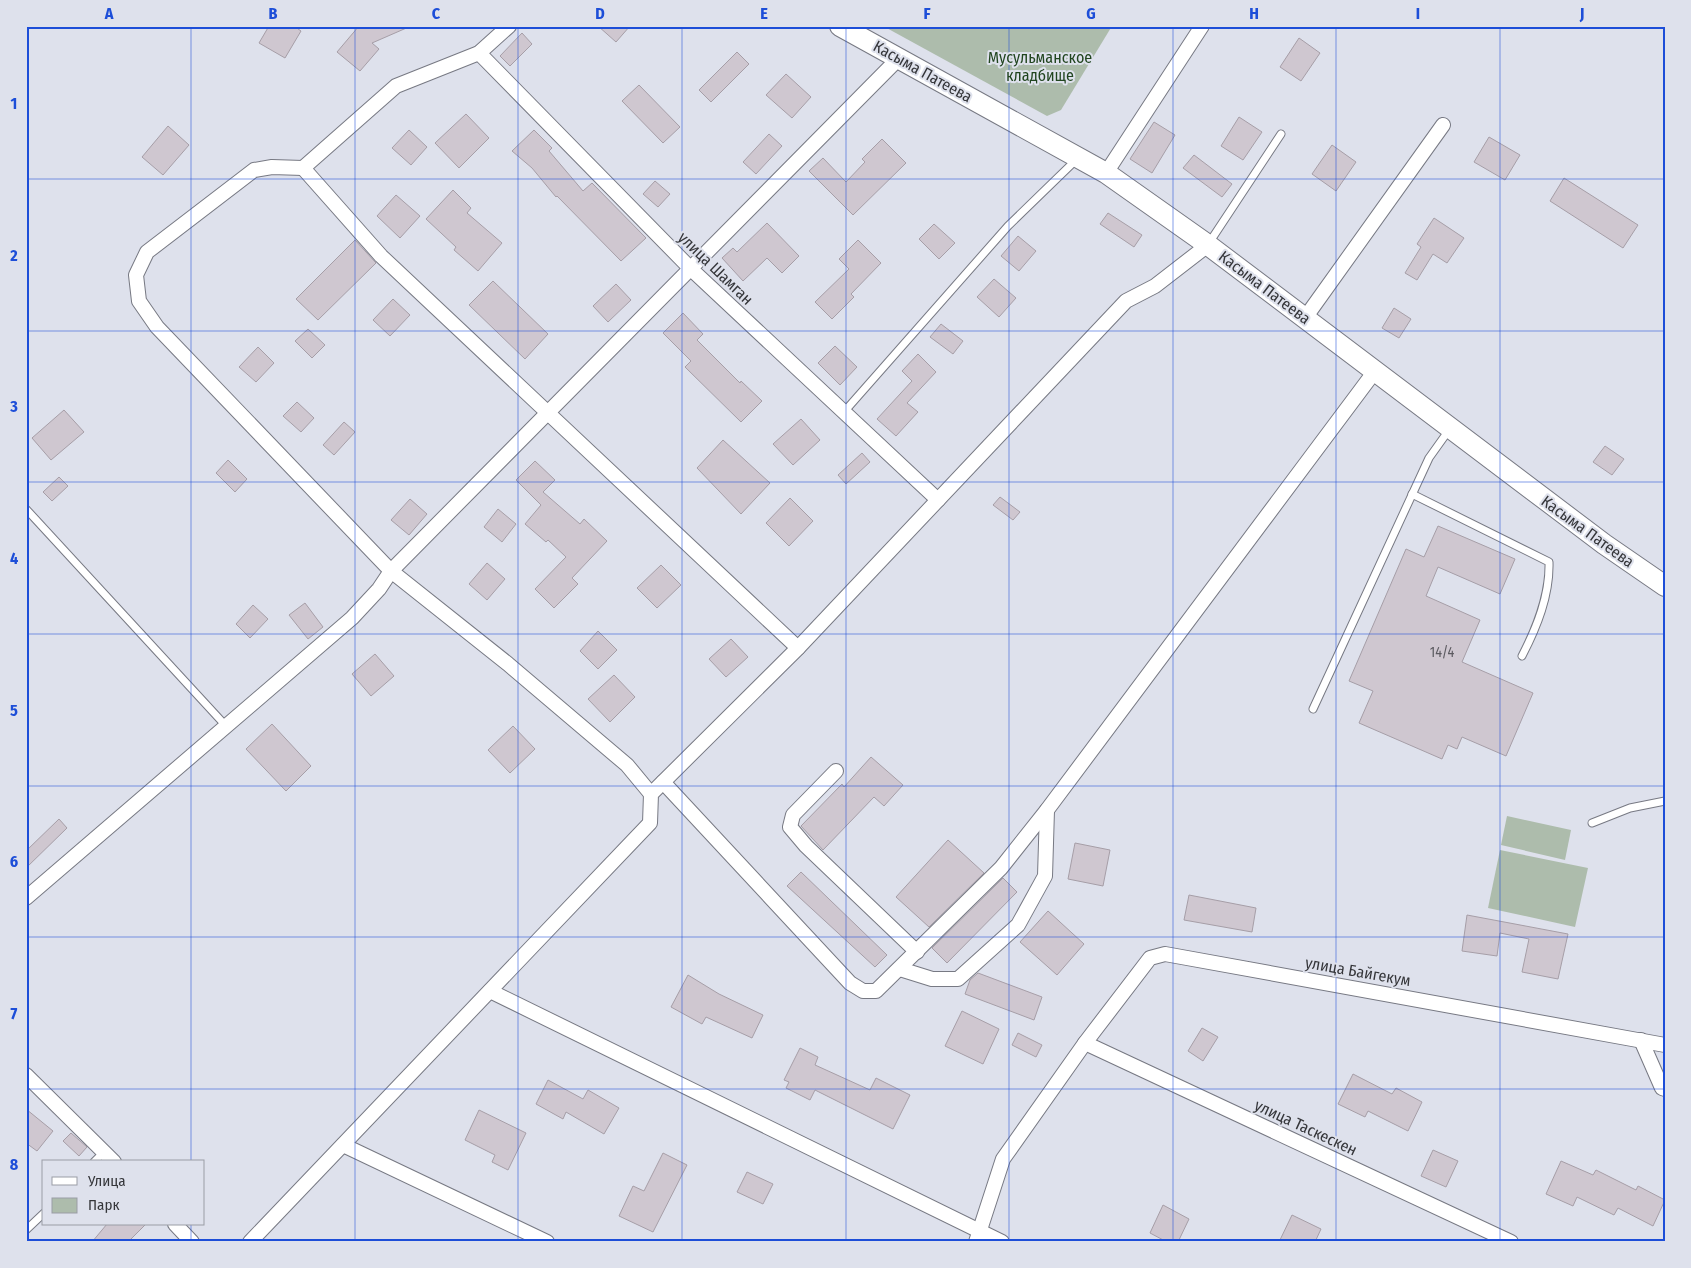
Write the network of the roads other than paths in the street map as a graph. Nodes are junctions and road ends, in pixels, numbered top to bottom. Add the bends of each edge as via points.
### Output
1 (509, 26) edge
2 (840, 26) edge
3 (1202, 26) edge
4 (479, 53) junction
5 (900, 57) junction
6 (1443, 125) dead end
7 (1281, 134) dead end
8 (1079, 158) junction
9 (302, 168) junction
10 (1106, 173) junction
11 (1208, 245) junction
12 (691, 269) junction
13 (1305, 318) junction
14 (1375, 371) junction
15 (844, 412) junction
16 (547, 413) junction
17 (1450, 428) junction
18 (1412, 494) junction
19 (938, 500) junction
20 (26, 510) edge
21 (391, 571) junction
22 (1665, 586) edge
23 (798, 648) junction
24 (1522, 656) dead end
25 (1313, 709) dead end
26 (226, 726) junction
27 (836, 771) dead end
28 (663, 782) junction
29 (651, 794) junction
30 (1665, 801) edge
31 (1047, 810) junction
32 (1592, 823) dead end
33 (26, 898) edge
34 (916, 952) junction
35 (900, 969) junction
36 (490, 991) junction
37 (1641, 1040) junction
38 (1085, 1043) junction
39 (1665, 1045) edge
40 (26, 1076) edge
41 (1665, 1089) edge
42 (343, 1145) junction
43 (104, 1158) edge
44 (42, 1215) edge
45 (177, 1226) edge
46 (26, 1230) edge
47 (978, 1237) edge
48 (192, 1242) edge
49 (250, 1242) edge
50 (547, 1242) edge
51 (1002, 1242) edge
52 (1511, 1242) edge

1 - 4 street
2 - 5 main road, Касыма Патеева
3 - 10 street
4 - 9 street via 396,86
4 - 12 street, улица Шамган
5 - 8 main road, Касыма Патеева
5 - 12 street
6 - 13 street
7 - 11 lane
8 - 10 main road, Касыма Патеева
8 - 15 lane via 1008,226
9 - 16 street via 381,256
9 - 21 street via 254,170 147,252 136,275 139,301 157,327
10 - 11 main road, Касыма Патеева
11 - 13 main road, Касыма Патеева
11 - 19 street via 1155,286 1126,300
12 - 15 street, улица Шамган
12 - 16 street
13 - 14 main road, Касыма Патеева
14 - 17 main road, Касыма Патеева
14 - 31 street
15 - 19 street, улица Шамган
16 - 21 street
16 - 23 street
17 - 18 lane via 1429,458
17 - 22 main road, Касыма Патеева
18 - 24 lane via 1549,562 1538,625
18 - 25 lane
19 - 23 street
20 - 26 lane
21 - 26 street via 352,618
21 - 29 street via 627,764
23 - 28 street
26 - 33 street
27 - 34 street via 793,815 790,827
28 - 29 street
28 - 35 street via 850,983 863,991 876,991
29 - 36 street via 650,823
30 - 32 lane via 1630,808
31 - 34 street via 1001,868
31 - 35 street via 1045,876 1018,925 958,979 932,979
34 - 35 street
36 - 42 street
36 - 47 street
37 - 38 street, улица Байгекум via 1165,954 1150,958
37 - 39 street, улица Байгекум
37 - 41 street
38 - 47 street, улица Байгекум via 1003,1159
38 - 52 street, улица Таскескен
40 - 43 street
42 - 49 street
42 - 50 street
44 - 46 lane
45 - 48 street
47 - 51 street

